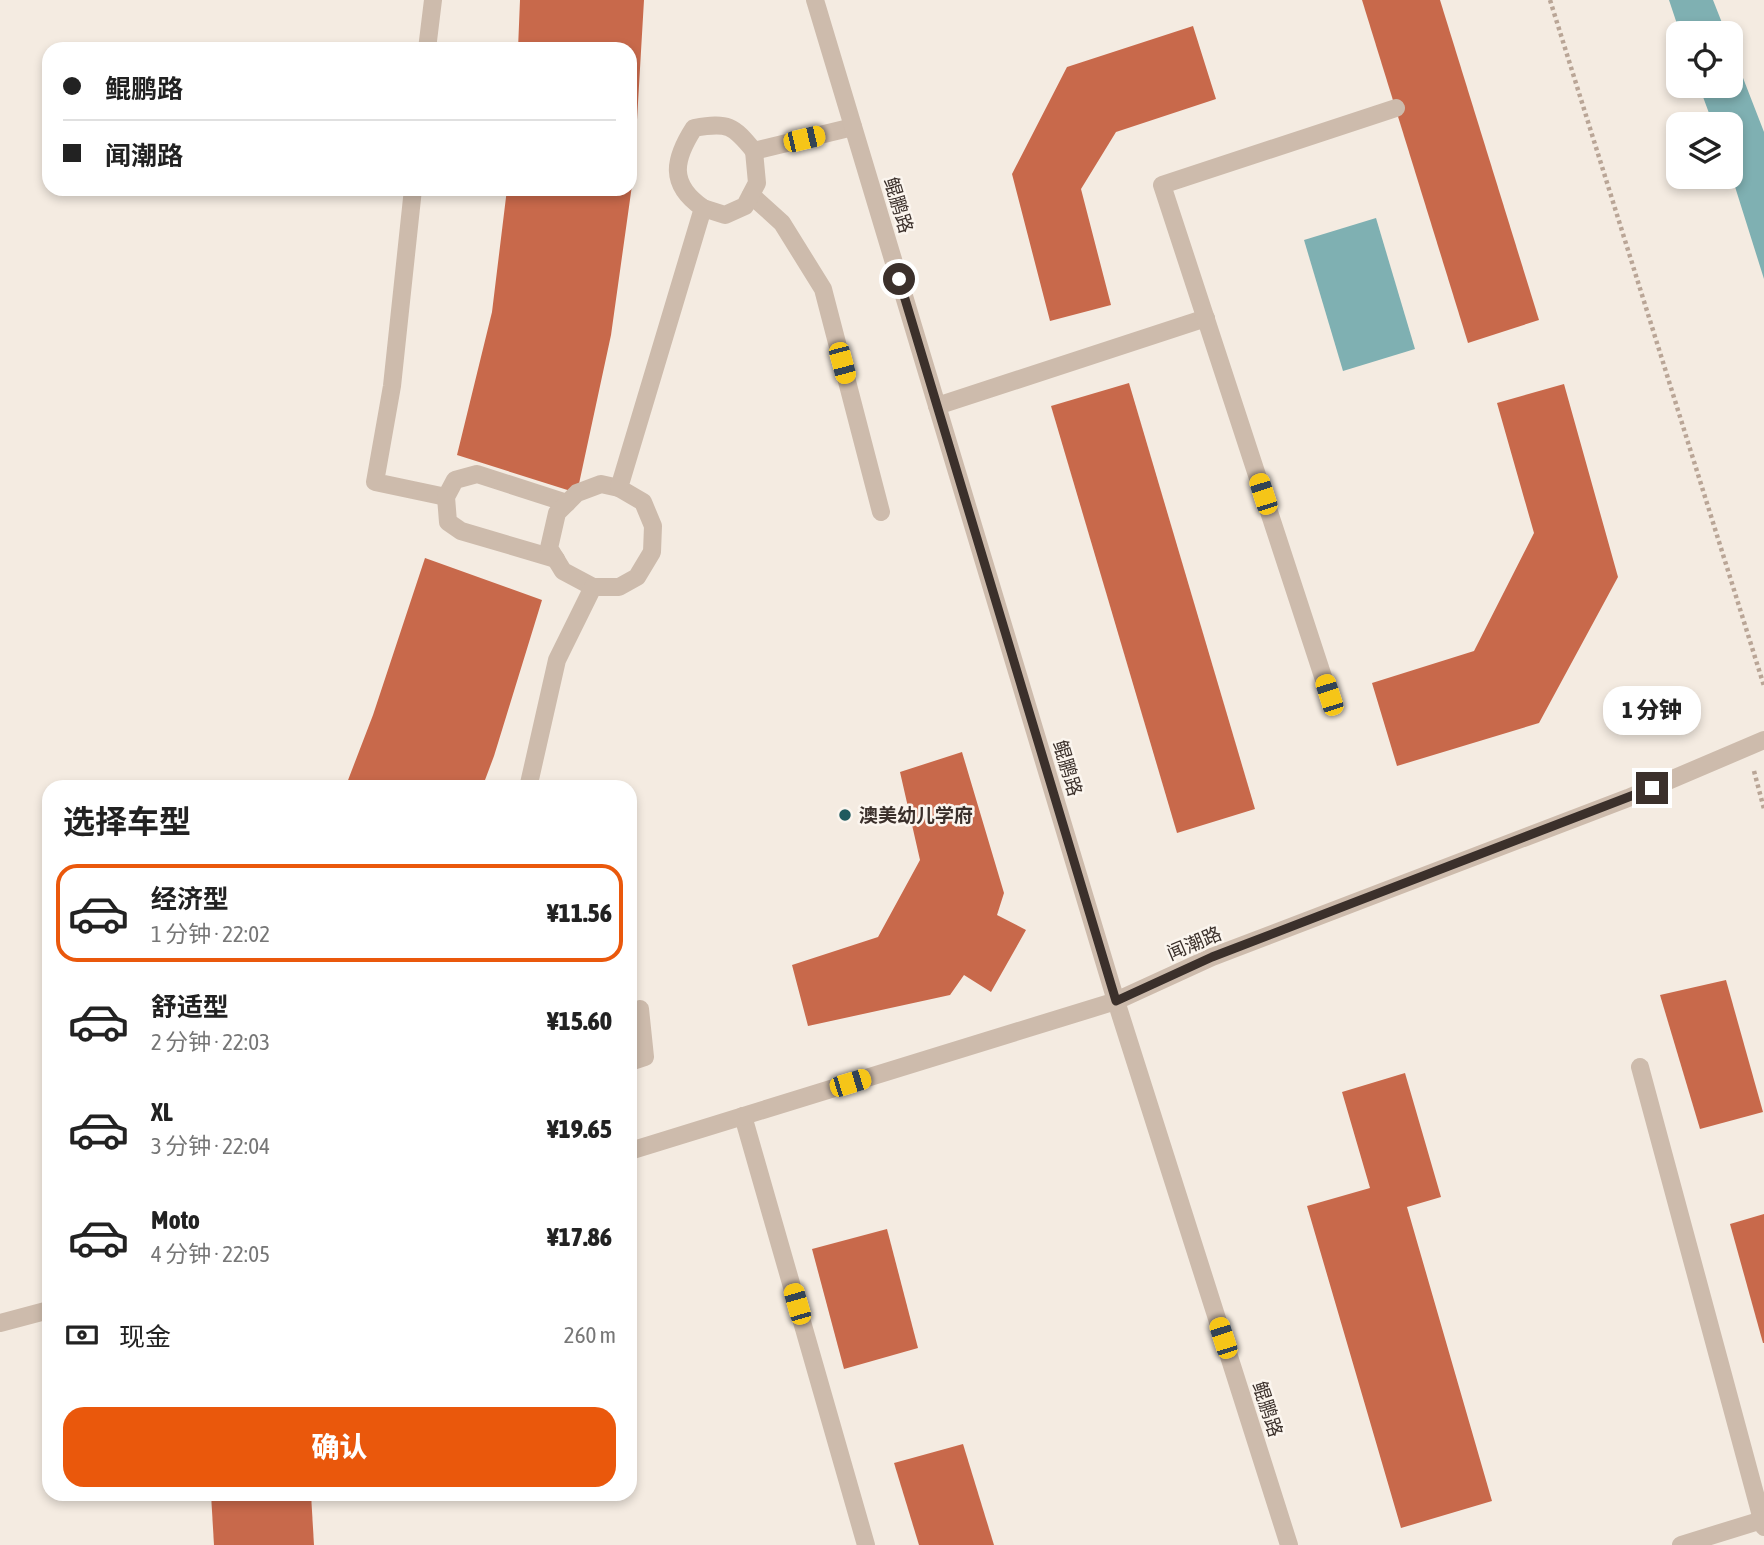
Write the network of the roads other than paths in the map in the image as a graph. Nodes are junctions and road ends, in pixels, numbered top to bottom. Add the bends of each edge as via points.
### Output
1 (433, 0) edge
2 (815, 0) edge
3 (428, 42) edge
4 (1395, 108) dead end
5 (853, 127) junction
6 (754, 151) junction
7 (751, 195) junction
8 (412, 196) edge
9 (703, 208) junction
10 (1206, 318) junction
11 (937, 406) junction
12 (619, 488) junction
13 (446, 497) junction
14 (567, 503) junction
15 (881, 512) dead end
16 (556, 559) junction
17 (593, 587) junction
18 (1329, 695) dead end
19 (1756, 743) edge
20 (530, 780) edge
21 (1116, 1001) junction
22 (640, 1009) dead end
23 (637, 1060) edge
24 (1640, 1067) dead end
25 (743, 1116) junction
26 (637, 1149) edge
27 (42, 1312) edge
28 (0, 1323) edge
29 (1763, 1523) edge
30 (866, 1545) edge
31 (1289, 1545) edge
32 (1681, 1545) edge

1 - 3 street
2 - 5 street, 鲲鹏路
4 - 10 street via 1162,186
5 - 6 street
5 - 11 street, 鲲鹏路
6 - 7 street via 757,183
6 - 9 street via 739,132 719,123 694,128 680,150 677,175 692,200
7 - 9 street via 745,206 725,215
7 - 15 street via 782,223 823,289
8 - 13 street via 392,386 375,481
9 - 12 street
10 - 11 street
10 - 18 street
11 - 21 street, 鲲鹏路
12 - 14 street via 601,484 577,493
12 - 17 street via 643,502 653,526 652,552 637,577 619,587
13 - 14 street via 455,480 477,474
13 - 16 street via 448,522 461,531
14 - 16 street via 557,513 549,548
16 - 17 street via 563,571
17 - 20 street via 556,660
19 - 21 street, 闻潮路 via 1628,798 1212,957
21 - 25 street, 闻潮路
21 - 31 street, 鲲鹏路
22 - 23 street via 645,1057
24 - 29 street
25 - 26 street, 闻潮路
25 - 30 street
27 - 28 street
29 - 32 street

